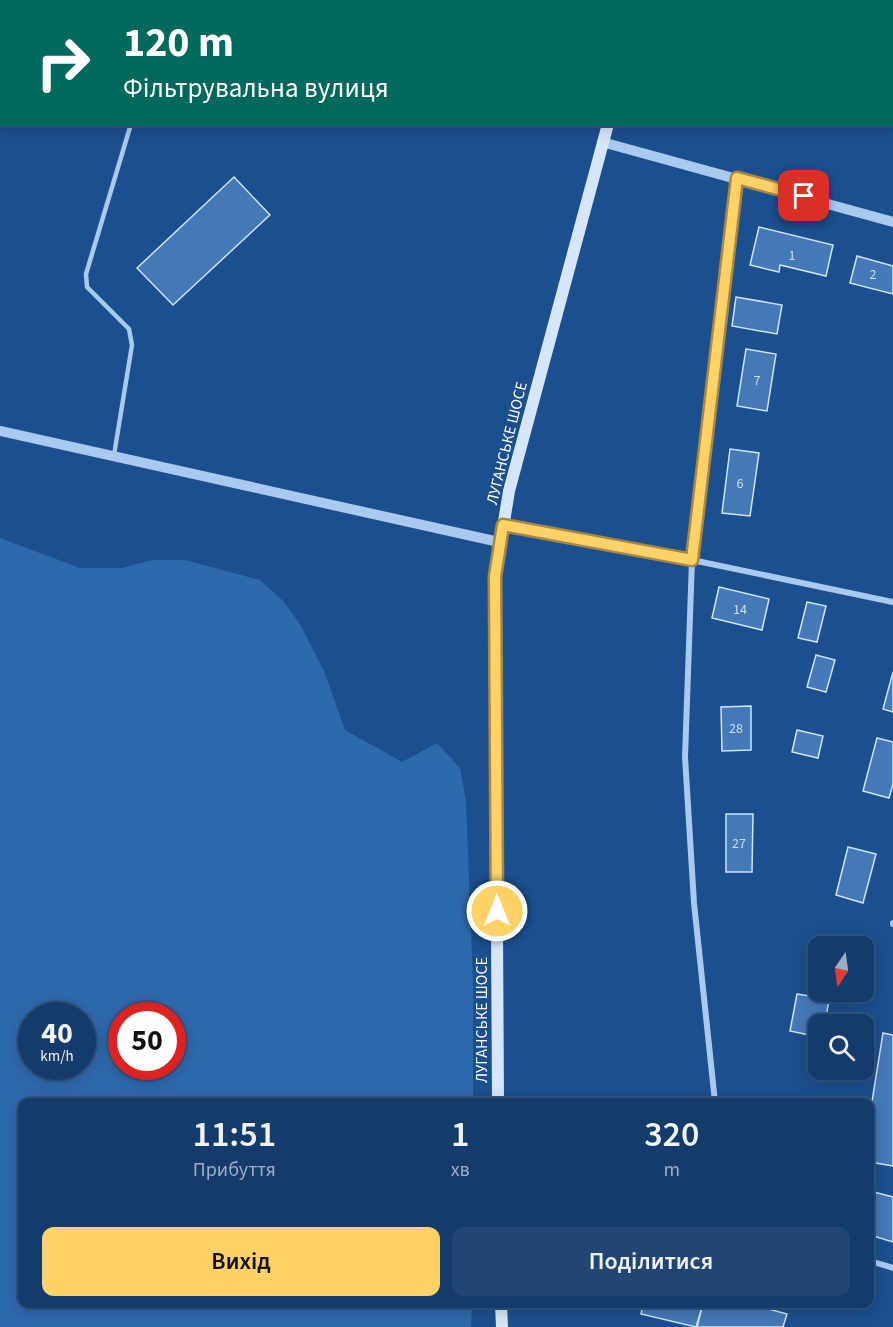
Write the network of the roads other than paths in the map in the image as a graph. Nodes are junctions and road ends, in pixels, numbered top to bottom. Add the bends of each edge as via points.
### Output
1 (129, 126) edge
2 (607, 126) edge
3 (602, 142) junction
4 (737, 178) junction
5 (893, 222) edge
6 (0, 431) edge
7 (114, 455) junction
8 (503, 525) junction
9 (499, 542) junction
10 (692, 560) junction
11 (893, 602) edge
12 (498, 1098) edge
13 (715, 1098) edge
14 (874, 1262) edge
15 (893, 1268) edge
16 (501, 1308) edge
17 (502, 1327) edge

1 - 7 lane via 86,274 87,287 129,330 132,345
2 - 3 main road, ЛУГАНСЬКЕ ШОСЕ
3 - 4 street
3 - 8 main road, ЛУГАНСЬКЕ ШОСЕ
4 - 5 street
4 - 10 street
6 - 7 street
7 - 9 street
8 - 9 main road, ЛУГАНСЬКЕ ШОСЕ
8 - 10 street
9 - 12 main road, ЛУГАНСЬКЕ ШОСЕ via 495,577
10 - 11 street
10 - 13 street via 685,757 694,903
14 - 15 street
16 - 17 main road

